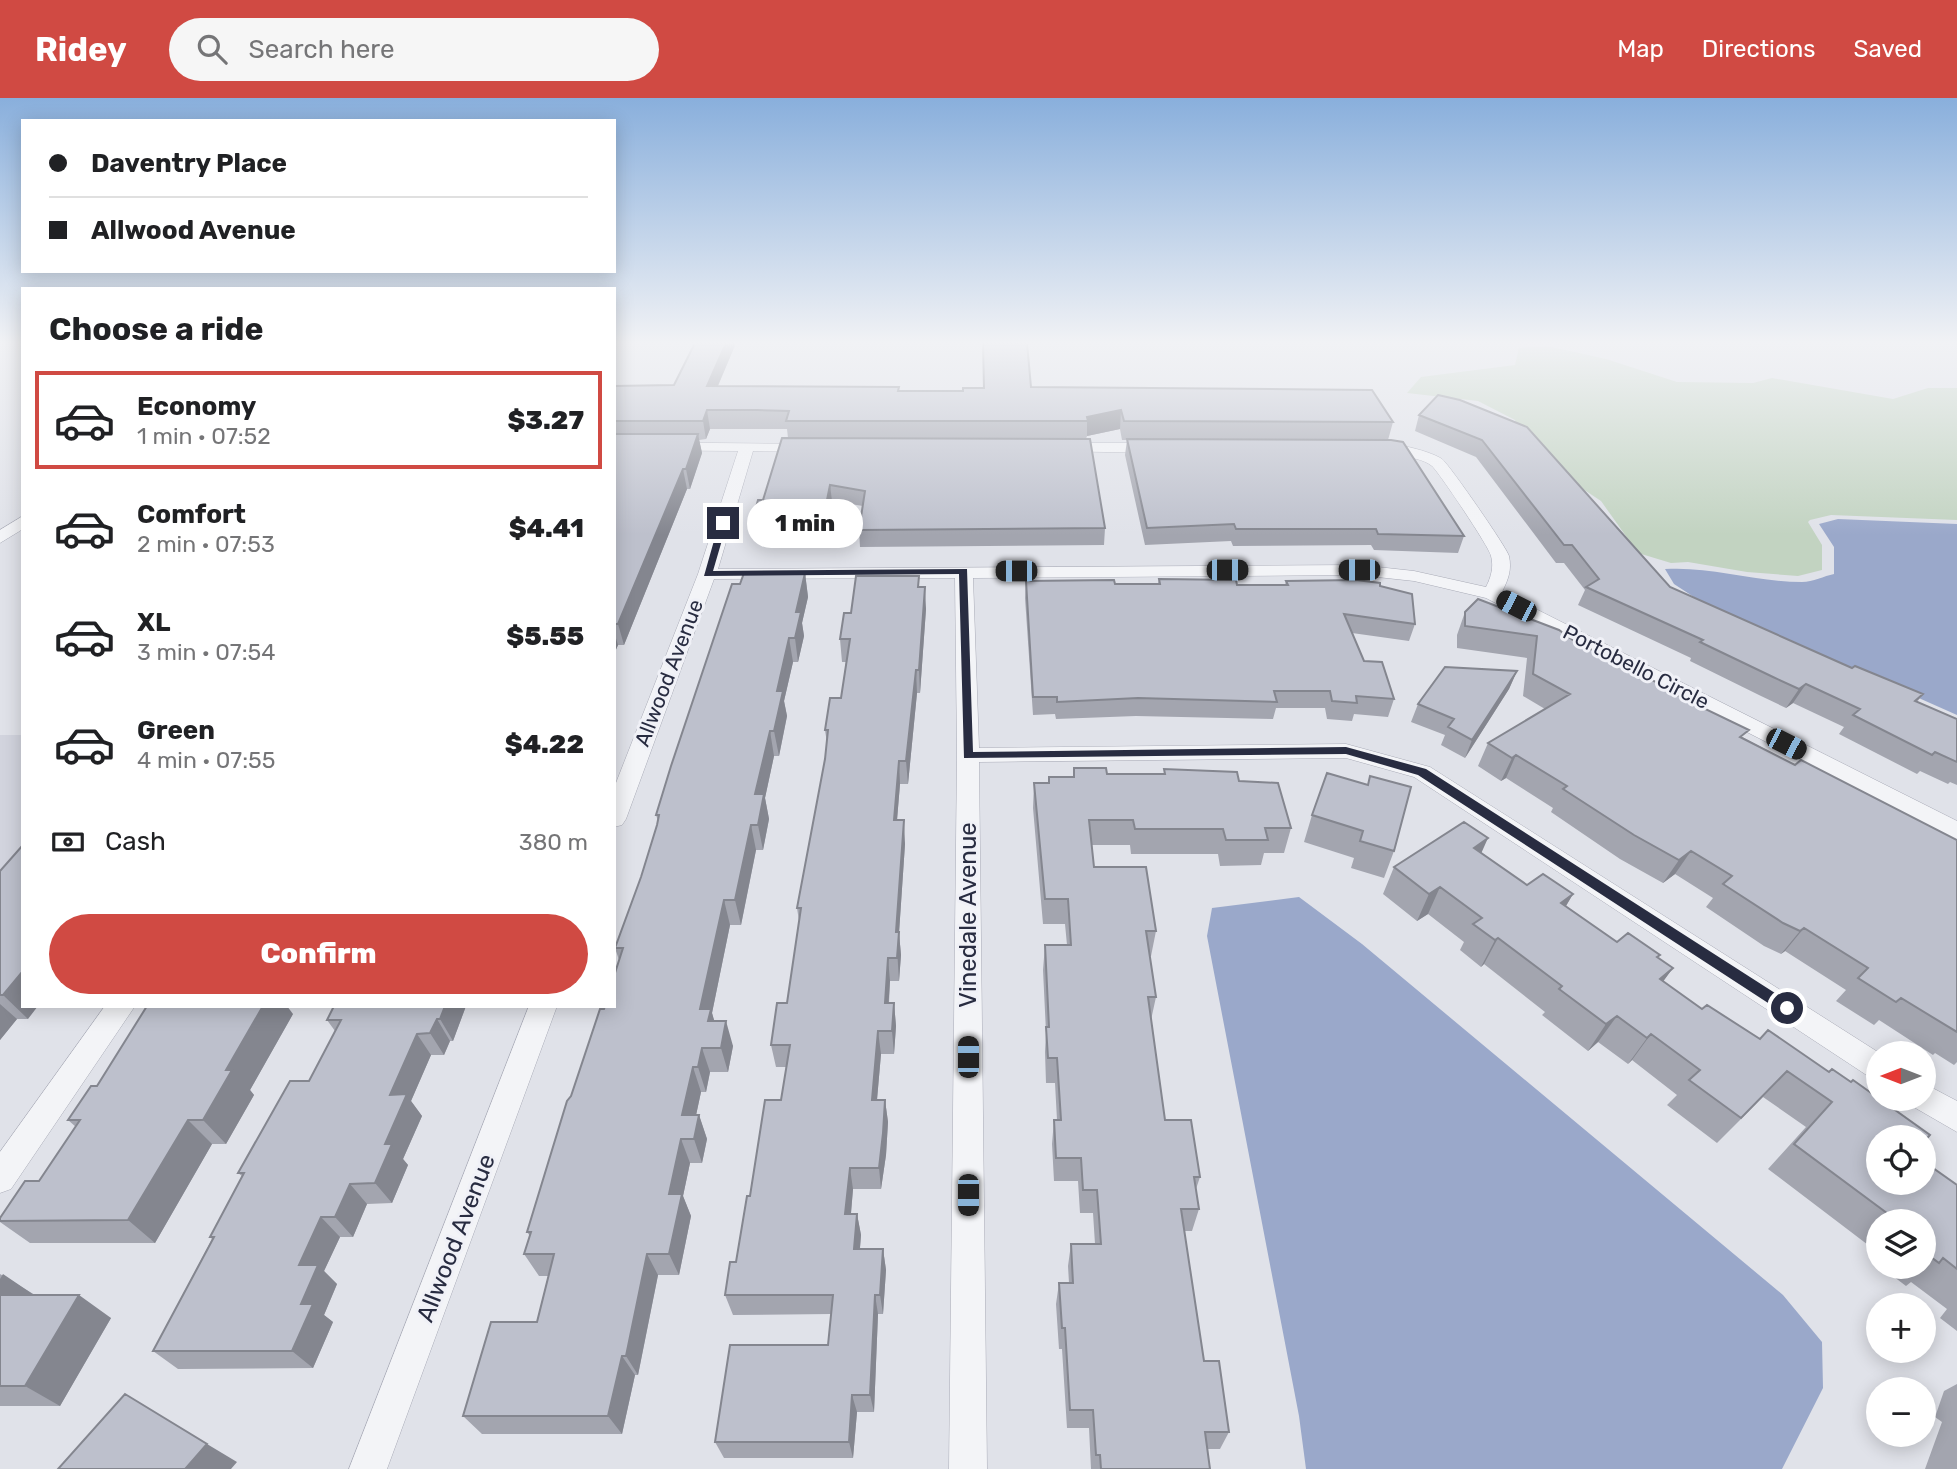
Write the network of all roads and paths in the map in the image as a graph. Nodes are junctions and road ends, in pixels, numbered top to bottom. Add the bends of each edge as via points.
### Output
1 (616, 446) edge
2 (747, 447) junction
3 (831, 447) edge
4 (1039, 448) edge
5 (1164, 448) edge
6 (1359, 448) edge
7 (21, 522) edge
8 (0, 538) edge
9 (964, 571) junction
10 (707, 574) junction
11 (1492, 594) junction
12 (968, 755) junction
13 (616, 814) edge
14 (1957, 831) edge
15 (120, 1008) edge
16 (542, 1008) edge
17 (1866, 1059) edge
18 (1936, 1104) edge
19 (1957, 1118) edge
20 (0, 1178) edge
21 (368, 1469) edge
22 (968, 1469) edge

1 - 2 street
2 - 3 street
2 - 10 street, Allwood Avenue
4 - 5 street
6 - 11 street via 1417,453 1438,463 1500,554 1501,575
7 - 8 street
9 - 10 street, Portobello Circle
9 - 11 street, Portobello Circle via 1359,570 1414,576
9 - 12 street, Vinedale Avenue
10 - 13 street, Allwood Avenue
11 - 14 street, Portobello Circle
12 - 17 street via 1346,751 1422,772
12 - 22 street, Vinedale Avenue
15 - 20 street
16 - 21 street, Allwood Avenue
18 - 19 street

